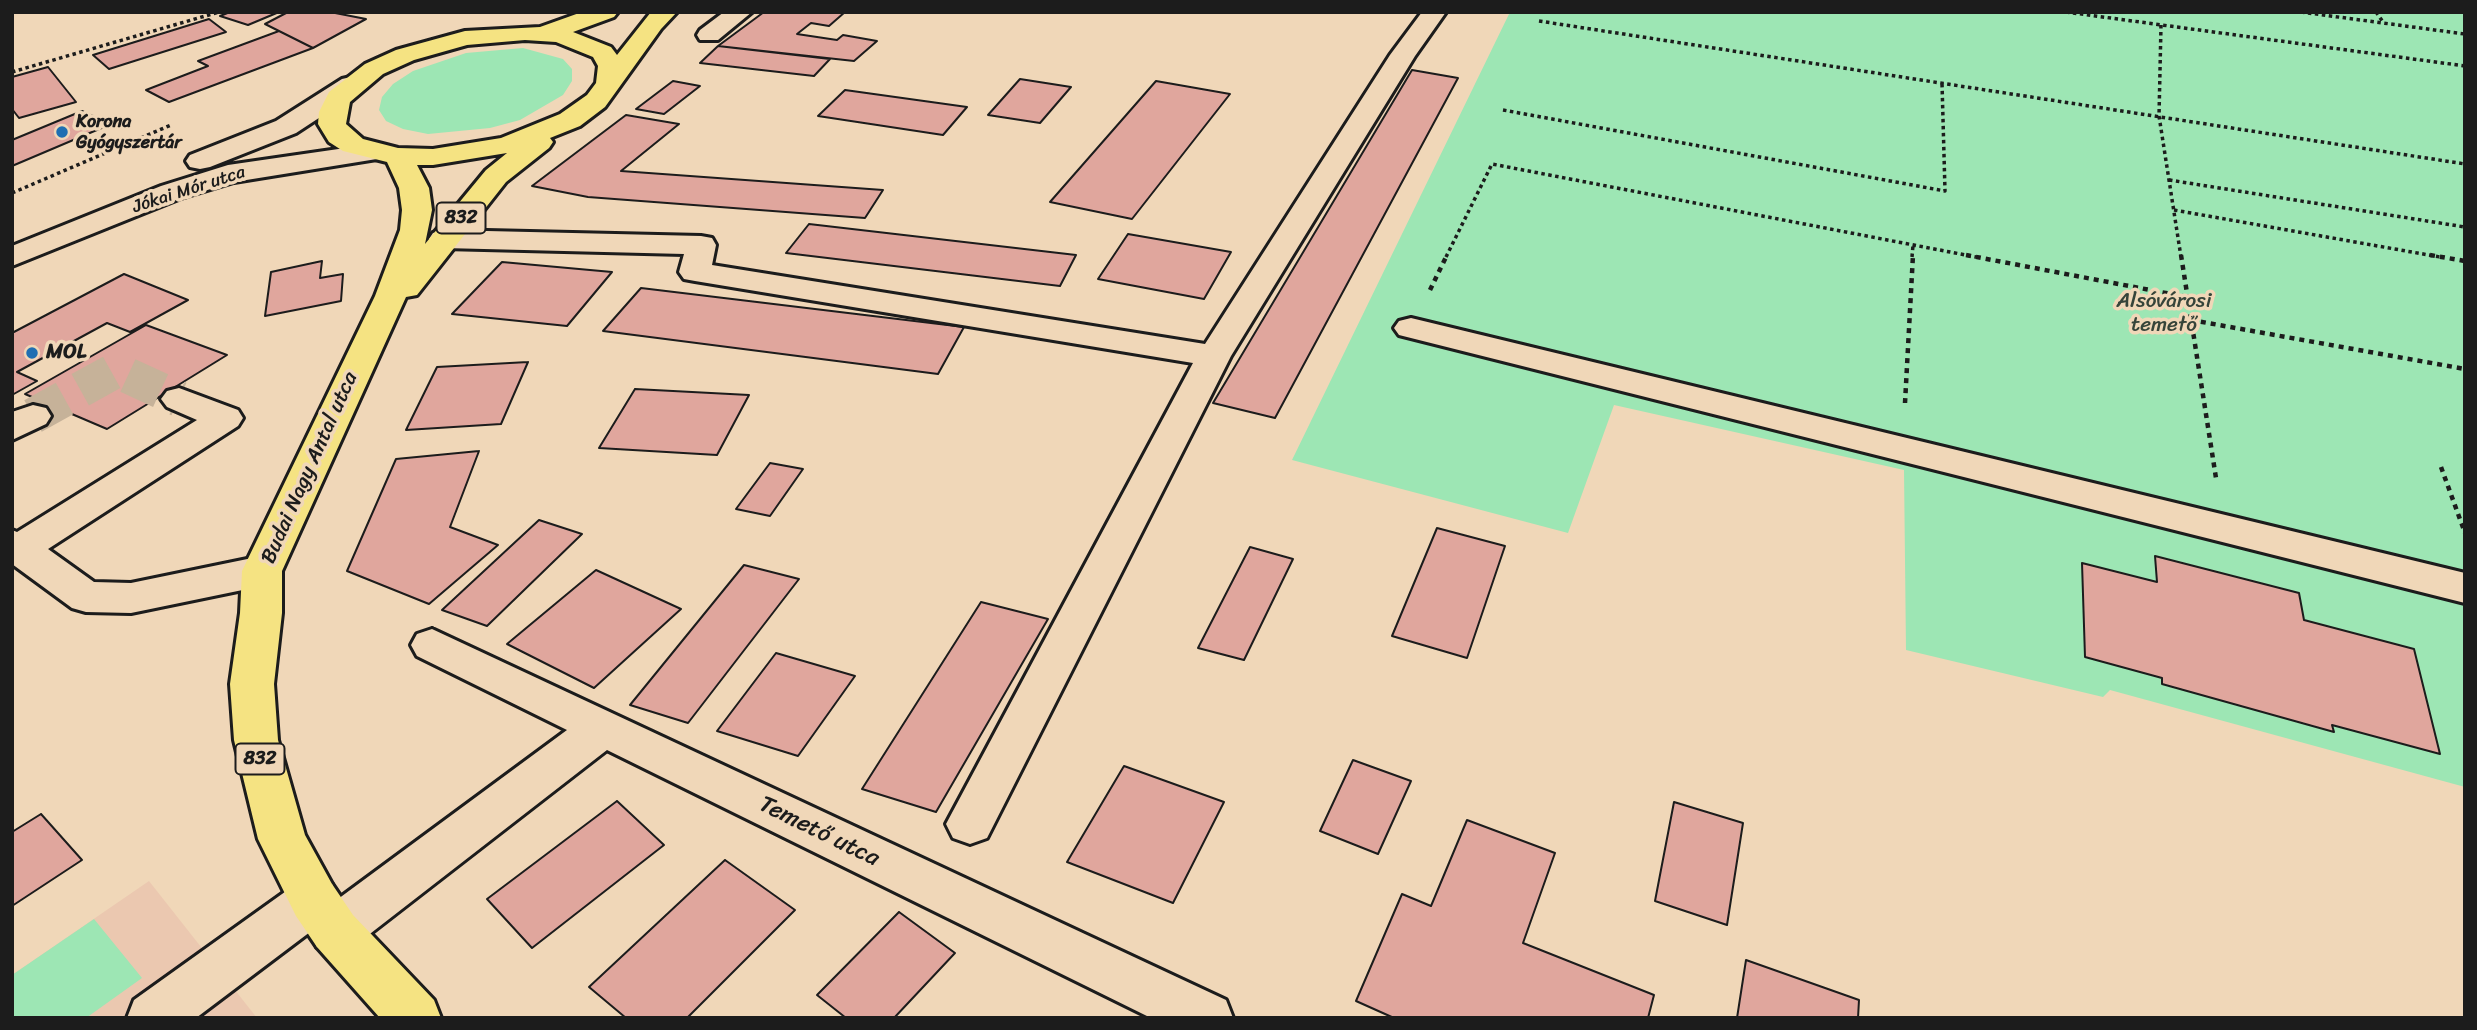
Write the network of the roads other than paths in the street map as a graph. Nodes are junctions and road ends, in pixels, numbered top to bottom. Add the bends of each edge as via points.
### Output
1 (468, 12) edge
2 (606, 12) edge
3 (665, 12) edge
4 (740, 12) edge
5 (1434, 12) edge
6 (427, 27) dead end
7 (495, 34) junction
8 (542, 34) junction
9 (709, 35) dead end
10 (405, 55) junction
11 (609, 83) junction
12 (351, 85) junction
13 (570, 120) junction
14 (386, 154) junction
15 (12, 234) edge
16 (444, 239) junction
17 (12, 257) edge
18 (1411, 328) road end
19 (371, 334) junction
20 (1214, 356) junction
21 (179, 399) tunnel mouth
22 (16, 547) edge
23 (262, 571) junction
24 (2465, 588) edge
25 (432, 645) dead end
26 (602, 729) junction
27 (970, 824) dead end
28 (324, 916) junction
29 (153, 1018) edge
30 (415, 1018) edge
31 (1208, 1018) edge

1 - 7 main road
2 - 8 main road
3 - 11 main road
4 - 9 street
5 - 20 street
6 - 10 main road, 832
7 - 8 main road, 832
7 - 10 main road, 832
8 - 11 main road, 832 via 583,42 602,52 611,66
10 - 12 main road, 832
11 - 13 main road, 832 via 596,101
12 - 14 main road, 832 via 332,111 332,124 339,136
12 - 15 street, Jókai Mór utca via 286,127 100,195
13 - 14 main road, 832 via 541,134 483,150 433,157
13 - 16 main road, Budai Nagy Antal utca / 832 via 496,176
14 - 17 street, Jókai Mór utca via 291,162 228,174 171,192
14 - 19 main road, Budai Nagy Antal utca / 832 via 414,188 417,210 415,230 391,296
16 - 19 main road, Budai Nagy Antal utca / 832
16 - 20 street via 701,245 695,272
18 - 24 street
19 - 23 main road, Budai Nagy Antal utca / 832
20 - 27 street
21 - 22 street via 225,418
22 - 23 street via 86,597 131,598
23 - 28 main road, Budai Nagy Antal utca / 832 via 252,684 256,740 282,839
25 - 26 street, Temető utca
26 - 28 street
26 - 31 street, Temető utca
28 - 29 street
28 - 30 main road, Budai Nagy Antal utca / 832

